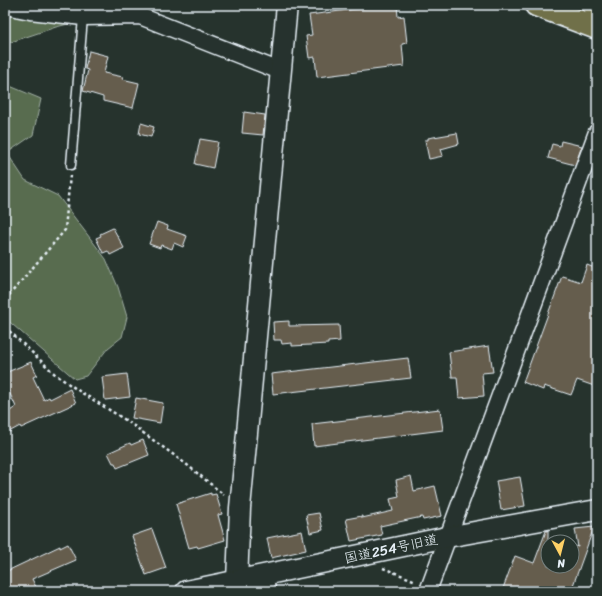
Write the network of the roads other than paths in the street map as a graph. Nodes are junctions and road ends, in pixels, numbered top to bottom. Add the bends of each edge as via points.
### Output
1 (287, 5) edge
2 (536, 5) edge
3 (594, 5) edge
4 (5, 6) edge
5 (597, 6) edge
6 (83, 17) junction
7 (597, 28) edge
8 (280, 71) junction
9 (597, 132) edge
10 (71, 165) road end
11 (597, 510) edge
12 (447, 537) junction
13 (237, 581) junction
14 (266, 583) edge
15 (429, 588) edge
16 (186, 591) edge

1 - 8 street
2 - 7 highway
3 - 5 highway
4 - 6 street
6 - 8 street via 140,16
6 - 10 lane
8 - 13 street via 240,508
9 - 12 street
11 - 12 street, 国道254号旧道
12 - 14 street, 国道254号旧道
12 - 15 street
13 - 14 street, 国道254号旧道
13 - 16 street, 国道254号旧道

